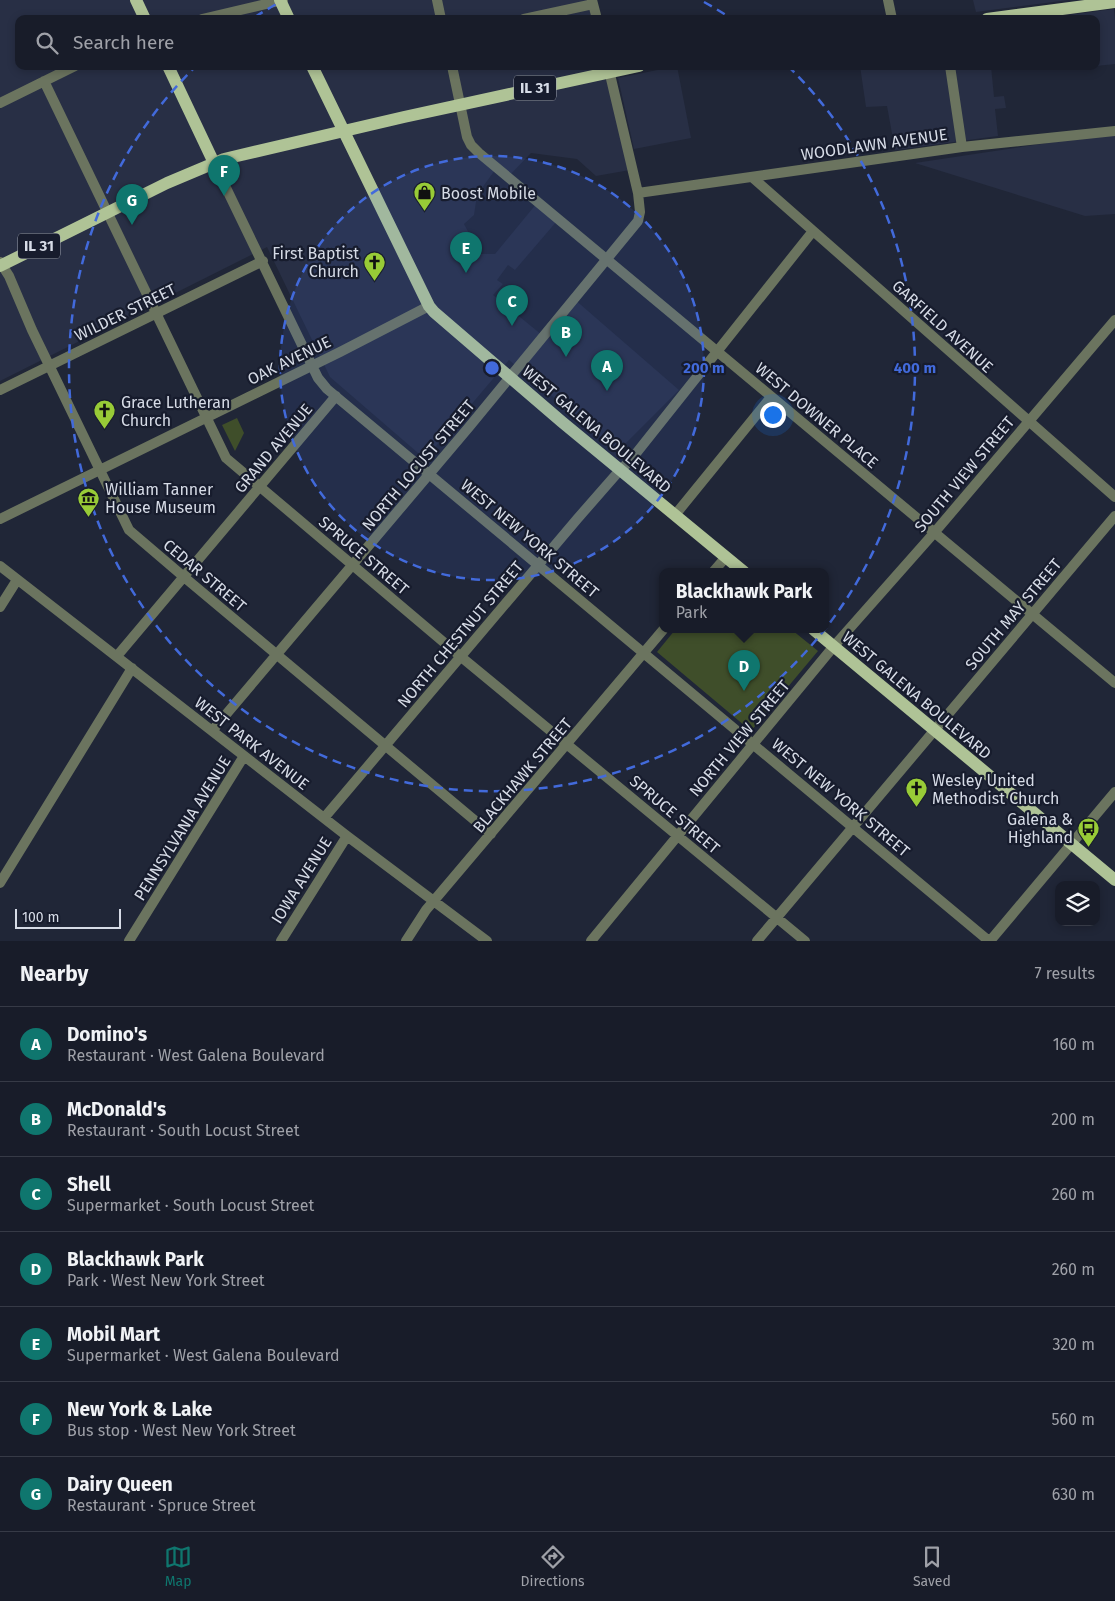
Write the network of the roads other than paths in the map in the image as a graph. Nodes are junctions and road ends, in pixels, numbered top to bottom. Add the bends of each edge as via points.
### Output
1 (136, 0) edge
2 (281, 0) edge
3 (437, 0) edge
4 (888, 0) edge
5 (593, 2) edge
6 (1115, 2) edge
7 (143, 15) edge
8 (219, 15) edge
9 (287, 15) edge
10 (440, 15) edge
11 (540, 15) edge
12 (596, 15) edge
13 (891, 15) edge
14 (1017, 15) edge
15 (66, 70) edge
16 (170, 70) edge
17 (314, 70) edge
18 (453, 70) edge
19 (609, 70) edge
20 (951, 70) edge
21 (44, 81) junction
22 (0, 103) edge
23 (461, 105) junction
24 (345, 131) junction
25 (1115, 131) edge
26 (962, 147) junction
27 (214, 163) junction
28 (752, 177) junction
29 (638, 193) junction
30 (108, 212) junction
31 (813, 231) junction
32 (606, 260) junction
33 (263, 261) junction
34 (0, 264) edge
35 (429, 306) junction
36 (156, 313) junction
37 (1114, 324) edge
38 (717, 352) junction
39 (50, 365) junction
40 (313, 366) junction
41 (510, 378) junction
42 (0, 390) edge
43 (336, 396) junction
44 (771, 396) junction
45 (206, 418) junction
46 (1028, 422) junction
47 (100, 470) junction
48 (620, 470) junction
49 (429, 474) junction
50 (259, 488) junction
51 (1115, 497) edge
52 (675, 515) junction
53 (1115, 516) edge
54 (0, 519) edge
55 (934, 532) junction
56 (726, 557) junction
57 (352, 565) junction
58 (0, 566) edge
59 (538, 566) junction
60 (716, 568) edge
61 (739, 568) edge
62 (184, 577) junction
63 (17, 580) junction
64 (0, 607) edge
65 (1033, 614) junction
66 (660, 633) edge
67 (818, 633) edge
68 (834, 646) junction
69 (643, 653) junction
70 (276, 655) junction
71 (116, 656) junction
72 (460, 656) junction
73 (132, 668) junction
74 (1115, 683) edge
75 (934, 730) junction
76 (212, 731) junction
77 (567, 744) junction
78 (752, 745) junction
79 (385, 746) junction
80 (244, 756) junction
81 (1115, 792) edge
82 (324, 818) junction
83 (853, 827) junction
84 (491, 834) junction
85 (347, 836) junction
86 (677, 836) junction
87 (1072, 844) junction
88 (1115, 880) edge
89 (0, 882) edge
90 (434, 901) junction
91 (777, 918) junction
92 (129, 941) edge
93 (281, 941) edge
94 (406, 941) edge
95 (487, 941) edge
96 (591, 941) edge
97 (758, 941) edge
98 (805, 941) edge
99 (990, 941) edge

1 - 7 main road
2 - 8 street
2 - 9 main road
3 - 10 street
4 - 13 street
5 - 11 street
5 - 12 street
6 - 14 main road
15 - 21 street
16 - 27 main road, WEST NEW YORK STREET
17 - 24 main road, WEST GALENA BOULEVARD
18 - 23 street, WEST DOWNER PLACE
19 - 23 main road, IL 31
19 - 29 street, NORTH LOCUST STREET
20 - 26 street
21 - 22 street
21 - 30 street, SPRUCE STREET
23 - 24 main road, IL 31
23 - 32 street, WEST DOWNER PLACE via 467,138 478,154
24 - 27 main road, IL 31
24 - 35 main road, WEST GALENA BOULEVARD
25 - 26 street, WOODLAWN AVENUE
26 - 28 street, WOODLAWN AVENUE
27 - 30 main road, IL 31
27 - 33 street, WEST NEW YORK STREET
28 - 29 street, WOODLAWN AVENUE
28 - 31 street, GARFIELD AVENUE
29 - 32 street, NORTH LOCUST STREET via 638,222
30 - 34 main road, IL 31
30 - 36 street, SPRUCE STREET
31 - 38 street, NORTH CHESTNUT STREET
31 - 46 street, GARFIELD AVENUE
32 - 38 street, WEST DOWNER PLACE
32 - 41 street, NORTH LOCUST STREET
33 - 36 street, WILDER STREET
33 - 40 street, WEST NEW YORK STREET
34 - 39 street, CEDAR STREET via 9,276
35 - 40 street, OAK AVENUE
35 - 41 main road, WEST GALENA BOULEVARD
36 - 39 street, WILDER STREET
36 - 45 street, SPRUCE STREET
37 - 46 street, SOUTH VIEW STREET
38 - 44 street, WEST DOWNER PLACE
38 - 48 street, NORTH CHESTNUT STREET
39 - 42 street, WILDER STREET
39 - 47 street, CEDAR STREET
40 - 43 street, WEST NEW YORK STREET via 322,384
40 - 45 street, OAK AVENUE
41 - 48 main road, WEST GALENA BOULEVARD
41 - 49 street, NORTH LOCUST STREET
43 - 49 street, WEST NEW YORK STREET
43 - 50 street, GRAND AVENUE
44 - 52 street
44 - 55 street, WEST DOWNER PLACE
45 - 47 street, OAK AVENUE
45 - 50 street, SPRUCE STREET via 226,458
46 - 51 street, GARFIELD AVENUE
46 - 55 street, SOUTH VIEW STREET
47 - 54 street, OAK AVENUE
47 - 62 street, CEDAR STREET via 129,530
48 - 52 main road, WEST GALENA BOULEVARD
48 - 59 street, NORTH CHESTNUT STREET
49 - 57 street, NORTH LOCUST STREET
49 - 59 street, WEST NEW YORK STREET
50 - 57 street, SPRUCE STREET
50 - 62 street, GRAND AVENUE
52 - 56 main road, WEST GALENA BOULEVARD
53 - 65 street, SOUTH MAY STREET
55 - 65 street, WEST DOWNER PLACE
55 - 68 street, SOUTH VIEW STREET
56 - 60 street
56 - 61 main road, WEST GALENA BOULEVARD
57 - 70 street, NORTH LOCUST STREET
57 - 72 street, SPRUCE STREET
58 - 63 street, WEST PARK AVENUE
59 - 69 street, WEST NEW YORK STREET
59 - 72 street, NORTH CHESTNUT STREET
62 - 70 street, CEDAR STREET
62 - 71 street, GRAND AVENUE
63 - 64 street
63 - 71 street, WEST PARK AVENUE
65 - 74 street, WEST DOWNER PLACE
65 - 75 street, SOUTH MAY STREET
66 - 69 street, BLACKHAWK STREET
67 - 68 main road, WEST GALENA BOULEVARD
68 - 75 main road, WEST GALENA BOULEVARD
68 - 78 street, NORTH VIEW STREET
69 - 77 street, BLACKHAWK STREET
69 - 78 street, WEST NEW YORK STREET
70 - 76 street, NORTH LOCUST STREET
70 - 79 street, CEDAR STREET
71 - 73 street, WEST PARK AVENUE
72 - 77 street, SPRUCE STREET
72 - 79 street, NORTH CHESTNUT STREET
73 - 76 street, WEST PARK AVENUE
73 - 89 street
75 - 83 street, SOUTH MAY STREET
75 - 87 main road, WEST GALENA BOULEVARD
76 - 80 street, WEST PARK AVENUE
77 - 84 street, BLACKHAWK STREET
77 - 86 street, SPRUCE STREET
78 - 83 street, WEST NEW YORK STREET
78 - 86 street, NORTH VIEW STREET
79 - 82 street, NORTH CHESTNUT STREET
79 - 84 street, CEDAR STREET
80 - 82 street, WEST PARK AVENUE
80 - 92 street, PENNSYLVANIA AVENUE
81 - 87 street
82 - 85 street, WEST PARK AVENUE
83 - 91 street, SOUTH MAY STREET
83 - 99 street, WEST NEW YORK STREET
84 - 90 street, BLACKHAWK STREET
85 - 90 street, WEST PARK AVENUE
85 - 93 street, IOWA AVENUE
86 - 91 street, SPRUCE STREET
86 - 96 street, NORTH VIEW STREET
87 - 88 main road, WEST GALENA BOULEVARD
87 - 99 street
90 - 94 street, BLACKHAWK STREET
90 - 95 street, WEST PARK AVENUE
91 - 97 street, SOUTH MAY STREET
91 - 98 street, SPRUCE STREET

